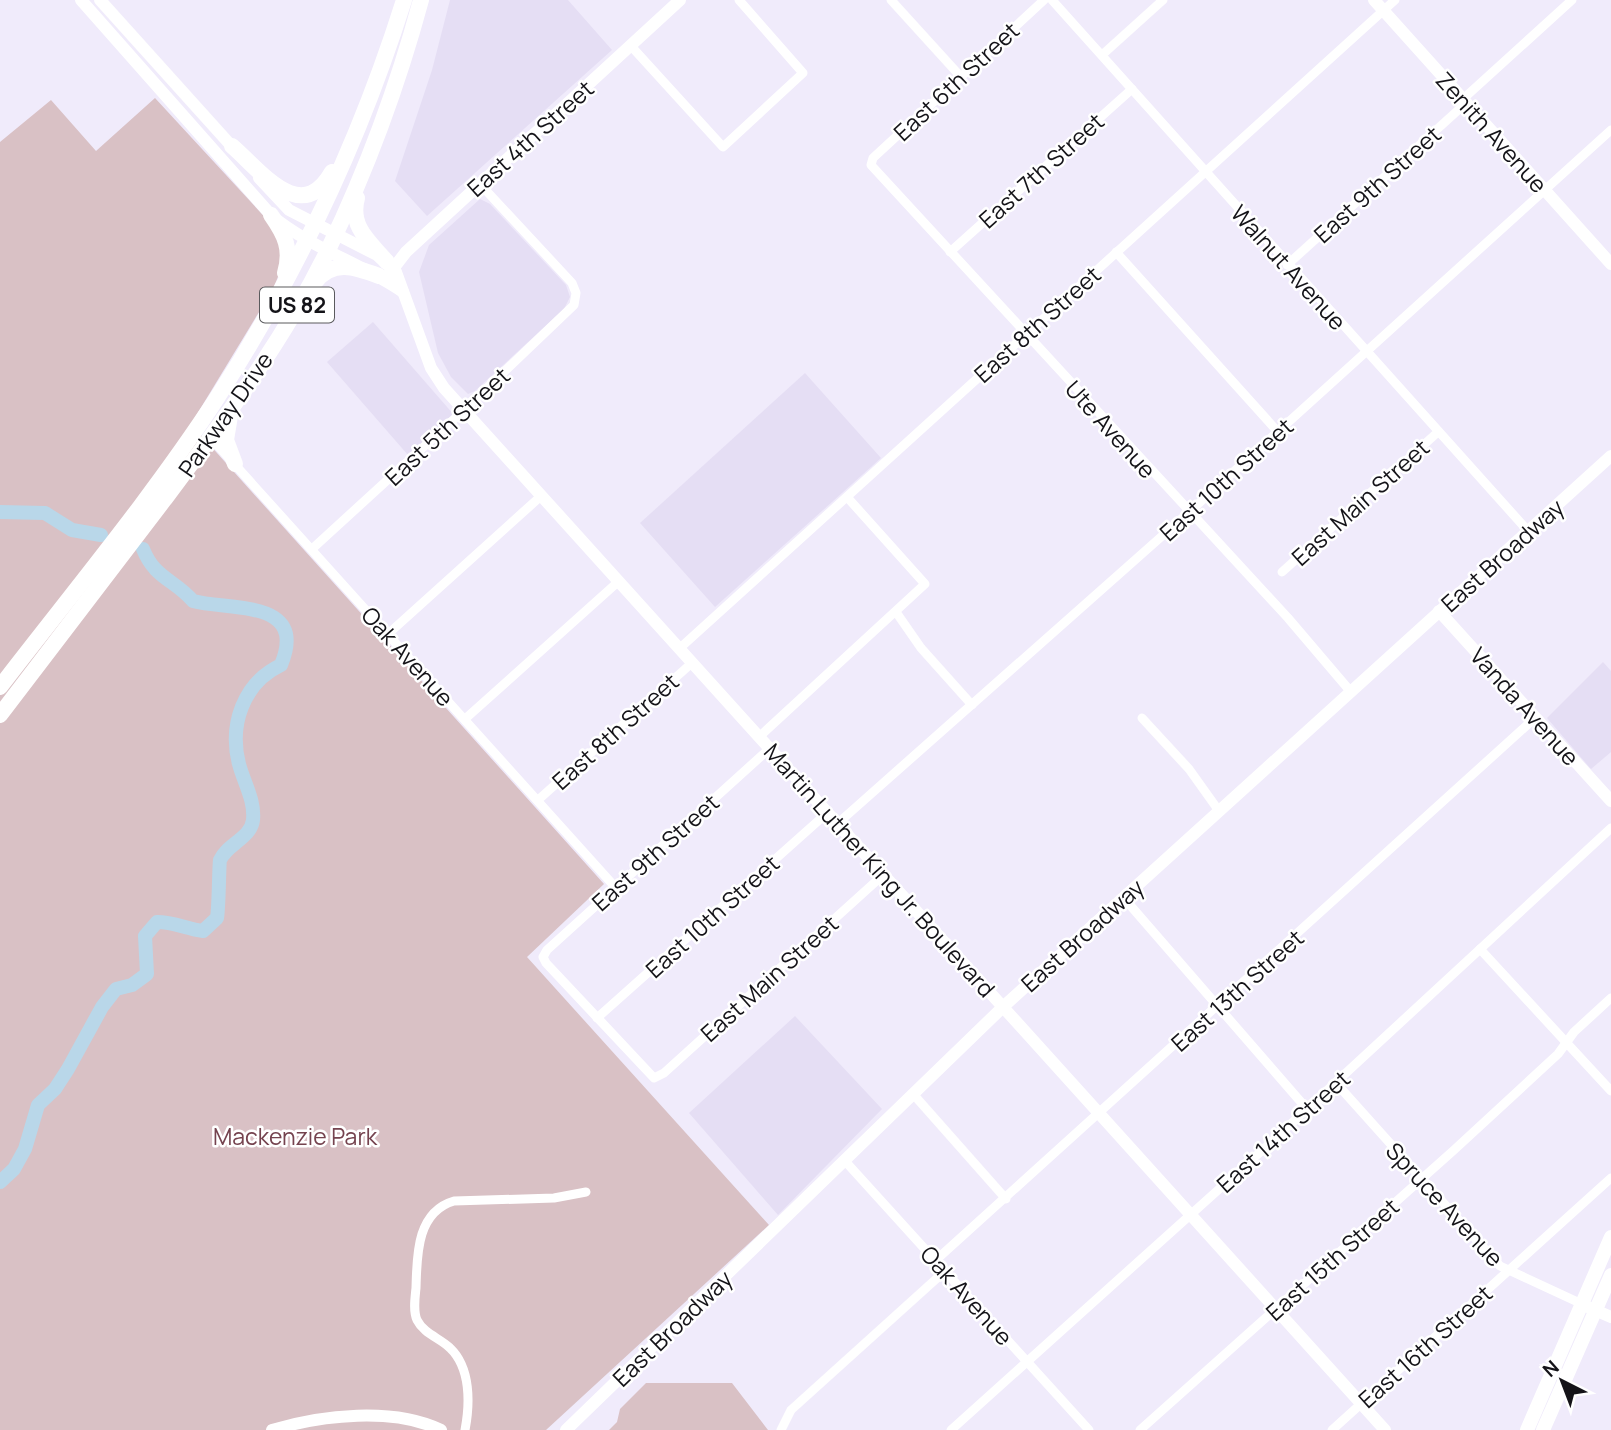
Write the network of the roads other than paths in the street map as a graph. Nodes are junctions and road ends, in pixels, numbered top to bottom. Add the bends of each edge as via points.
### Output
1 (80, 0) edge
2 (100, 0) edge
3 (404, 0) edge
4 (421, 0) edge
5 (680, 0) edge
6 (739, 0) edge
7 (891, 0) edge
8 (1044, 0) edge
9 (1052, 0) edge
10 (1163, 0) edge
11 (1374, 0) edge
12 (1395, 0) edge
13 (1572, 0) edge
14 (1383, 11) junction
15 (631, 46) junction
16 (1102, 55) junction
17 (961, 77) junction
18 (1132, 89) junction
19 (1464, 101) junction
20 (1611, 130) edge
21 (350, 143) junction
22 (232, 146) junction
23 (367, 162) junction
24 (871, 165) joint
25 (1205, 172) junction
26 (480, 184) junction
27 (1545, 191) junction
28 (271, 215) junction
29 (316, 223) junction
30 (335, 233) junction
31 (308, 240) junction
32 (328, 250) junction
33 (950, 252) junction
34 (1116, 252) junction
35 (1611, 264) edge
36 (1287, 265) junction
37 (386, 272) junction
38 (269, 310) junction
39 (1025, 334) junction
40 (277, 340) junction
41 (1366, 353) junction
42 (237, 401) junction
43 (464, 410) junction
44 (199, 425) junction
45 (1278, 432) junction
46 (1438, 432) junction
47 (211, 438) junction
48 (1611, 456) edge
49 (235, 464) junction
50 (541, 496) junction
51 (847, 497) junction
52 (1188, 513) junction
53 (1528, 531) junction
54 (312, 549) junction
55 (1282, 572) dead end
56 (619, 581) junction
57 (1439, 611) junction
58 (896, 612) junction
59 (388, 634) junction
60 (680, 648) junction
61 (693, 662) junction
62 (0, 687) edge
63 (1351, 692) junction
64 (972, 705) junction
65 (0, 715) edge
66 (1536, 717) junction
67 (1142, 718) dead end
68 (465, 719) junction
69 (759, 737) junction
70 (769, 749) junction
71 (538, 800) junction
72 (1611, 801) edge
73 (1219, 811) junction
74 (827, 813) junction
75 (837, 824) junction
76 (1611, 828) edge
77 (883, 875) junction
78 (616, 888) junction
79 (1124, 897) junction
80 (1480, 949) junction
81 (1611, 998) edge
82 (1004, 1006) junction
83 (1218, 1007) junction
84 (597, 1018) junction
85 (1566, 1043) junction
86 (1336, 1083) junction
87 (1611, 1091) edge
88 (914, 1095) junction
89 (1307, 1109) junction
90 (1101, 1114) junction
91 (845, 1161) junction
92 (1611, 1178) edge
93 (1422, 1179) junction
94 (586, 1192) dead end
95 (1006, 1199) junction
96 (1190, 1215) junction
97 (1611, 1237) edge
98 (936, 1260) junction
99 (946, 1271) junction
100 (1507, 1271) junction
101 (1611, 1275) edge
102 (1582, 1304) junction
103 (1275, 1310) junction
104 (1596, 1310) junction
105 (1611, 1317) edge
106 (1027, 1362) junction
107 (1361, 1404) junction
108 (781, 1428) edge
109 (272, 1430) edge
110 (441, 1430) edge
111 (465, 1430) edge
112 (566, 1430) edge
113 (951, 1430) edge
114 (1089, 1430) edge
115 (1140, 1430) edge
116 (1332, 1430) edge
117 (1385, 1430) edge
118 (1527, 1430) edge
119 (1543, 1430) edge

1 - 28 main road, Martin Luther King Jr. Boulevard
2 - 22 main road, Martin Luther King Jr. Boulevard
3 - 21 highway, Parkway Drive / US 82
4 - 23 highway, Parkway Drive / US 82
5 - 15 main road, East 4th Street
6 - 15 street via 803,73 723,147
7 - 17 street
8 - 17 street, East 6th Street
9 - 16 street, Walnut Avenue
10 - 16 street
11 - 14 main road, Zenith Avenue
12 - 14 street, East 8th Street
13 - 19 street, East 9th Street
14 - 19 main road, Zenith Avenue
14 - 25 street, East 8th Street
15 - 26 main road, East 4th Street
16 - 18 street, Walnut Avenue
17 - 24 street, East 6th Street via 873,158
18 - 25 street, Walnut Avenue
18 - 33 street, East 7th Street
19 - 27 main road, Zenith Avenue
19 - 36 street, East 9th Street
20 - 27 street, East 10th Street
21 - 22 highway via 323,186 298,195 273,186
21 - 29 highway, Parkway Drive / US 82
22 - 29 main road, Martin Luther King Jr. Boulevard via 279,202
23 - 30 highway, Parkway Drive / US 82
23 - 37 highway via 355,219
24 - 33 street, Ute Avenue
25 - 34 street, East 8th Street
25 - 36 street, Walnut Avenue
26 - 37 main road, East 4th Street
26 - 43 street, East 5th Street via 570,280 576,298 568,313
27 - 35 main road, Zenith Avenue
27 - 41 street, East 10th Street
28 - 31 main road, Martin Luther King Jr. Boulevard
28 - 38 highway via 287,242 289,260
29 - 30 main road, Martin Luther King Jr. Boulevard
29 - 31 highway, Parkway Drive / US 82
30 - 32 highway, Parkway Drive / US 82
30 - 37 main road, Martin Luther King Jr. Boulevard
31 - 32 main road, Martin Luther King Jr. Boulevard
31 - 38 highway, Parkway Drive / US 82
32 - 37 main road, Martin Luther King Jr. Boulevard
32 - 40 highway, Parkway Drive / US 82
33 - 39 street, Ute Avenue
34 - 39 street, East 8th Street
34 - 45 street
36 - 41 street, Walnut Avenue
37 - 40 highway via 344,265 331,268 317,280
37 - 43 main road, Martin Luther King Jr. Boulevard via 404,294 431,368
38 - 44 highway, Parkway Drive / US 82
39 - 51 street, East 8th Street
39 - 52 street, Ute Avenue
40 - 42 highway, Parkway Drive / US 82
41 - 45 street, East 10th Street
41 - 46 street, Walnut Avenue
42 - 47 highway, Parkway Drive / US 82
42 - 49 highway via 226,440
43 - 50 main road, Martin Luther King Jr. Boulevard
43 - 54 street, East 5th Street
44 - 47 street, Oak Avenue
44 - 62 highway, Parkway Drive / US 82
45 - 52 street, East 10th Street
46 - 53 street, Walnut Avenue
46 - 55 street, East Main Street
47 - 49 street, Oak Avenue
47 - 65 highway, Parkway Drive / US 82
48 - 53 main road, East Broadway
49 - 54 street, Oak Avenue
50 - 56 main road, Martin Luther King Jr. Boulevard
50 - 59 street
51 - 58 street via 925,584
51 - 60 street, East 8th Street
52 - 63 street, Ute Avenue
52 - 64 street, East 10th Street
53 - 57 main road, East Broadway
54 - 59 street, Oak Avenue
56 - 60 main road, Martin Luther King Jr. Boulevard
56 - 68 street
57 - 63 main road, East Broadway
57 - 66 main road, Vanda Avenue
58 - 64 street
58 - 69 street
59 - 68 street, Oak Avenue
60 - 61 main road, Martin Luther King Jr. Boulevard
61 - 69 main road, Martin Luther King Jr. Boulevard
61 - 71 street, East 8th Street
63 - 73 main road, East Broadway
64 - 75 street, East 10th Street
66 - 72 main road, Vanda Avenue
66 - 83 street, East 13th Street
67 - 73 street via 1189,769
68 - 71 street, Oak Avenue
69 - 70 main road, Martin Luther King Jr. Boulevard
70 - 74 main road, Martin Luther King Jr. Boulevard
70 - 78 street, East 9th Street
71 - 78 street, Oak Avenue
73 - 79 main road, East Broadway
74 - 75 main road, Martin Luther King Jr. Boulevard
74 - 84 street, East 10th Street
75 - 77 main road, Martin Luther King Jr. Boulevard
76 - 80 street, East 14th Street
77 - 82 main road, Martin Luther King Jr. Boulevard
77 - 84 street, East Main Street via 664,1073 654,1078
78 - 84 street, East 9th Street via 543,957
79 - 82 main road, East Broadway
79 - 83 street
80 - 85 street
80 - 86 street, East 14th Street
81 - 85 street, East 15th Street
82 - 88 main road, East Broadway
82 - 90 main road, Martin Luther King Jr. Boulevard
83 - 89 street
83 - 90 street, East 13th Street
85 - 87 street
85 - 93 street, East 15th Street
86 - 89 street, East 14th Street
86 - 93 street, Spruce Avenue
88 - 91 main road, East Broadway
88 - 95 street
89 - 96 street, East 14th Street
90 - 95 street, East 13th Street
90 - 96 main road, Martin Luther King Jr. Boulevard
91 - 98 street, Oak Avenue
91 - 112 main road, East Broadway
92 - 100 street, East 16th Street
93 - 100 street, Spruce Avenue
93 - 103 street, East 15th Street
94 - 111 street via 554,1198 454,1201 439,1208 426,1224 417,1258 415,1315 421,1326 450,1348 463,1370 469,1409
95 - 98 street, East 13th Street
96 - 103 main road, Martin Luther King Jr. Boulevard
96 - 106 street, East 14th Street
97 - 102 main road
98 - 99 street, Oak Avenue
99 - 106 street, Oak Avenue
99 - 108 street via 791,1410
100 - 102 street, Spruce Avenue
100 - 107 street, East 16th Street
101 - 104 main road
102 - 104 main road, Spruce Avenue
102 - 118 main road
103 - 107 main road, Martin Luther King Jr. Boulevard
103 - 115 street, East 15th Street
104 - 105 main road, Spruce Avenue
104 - 119 main road
106 - 113 street, East 14th Street
106 - 114 street, Oak Avenue
107 - 116 street, East 16th Street
107 - 117 main road, Martin Luther King Jr. Boulevard
109 - 110 main road via 336,1416 394,1419

